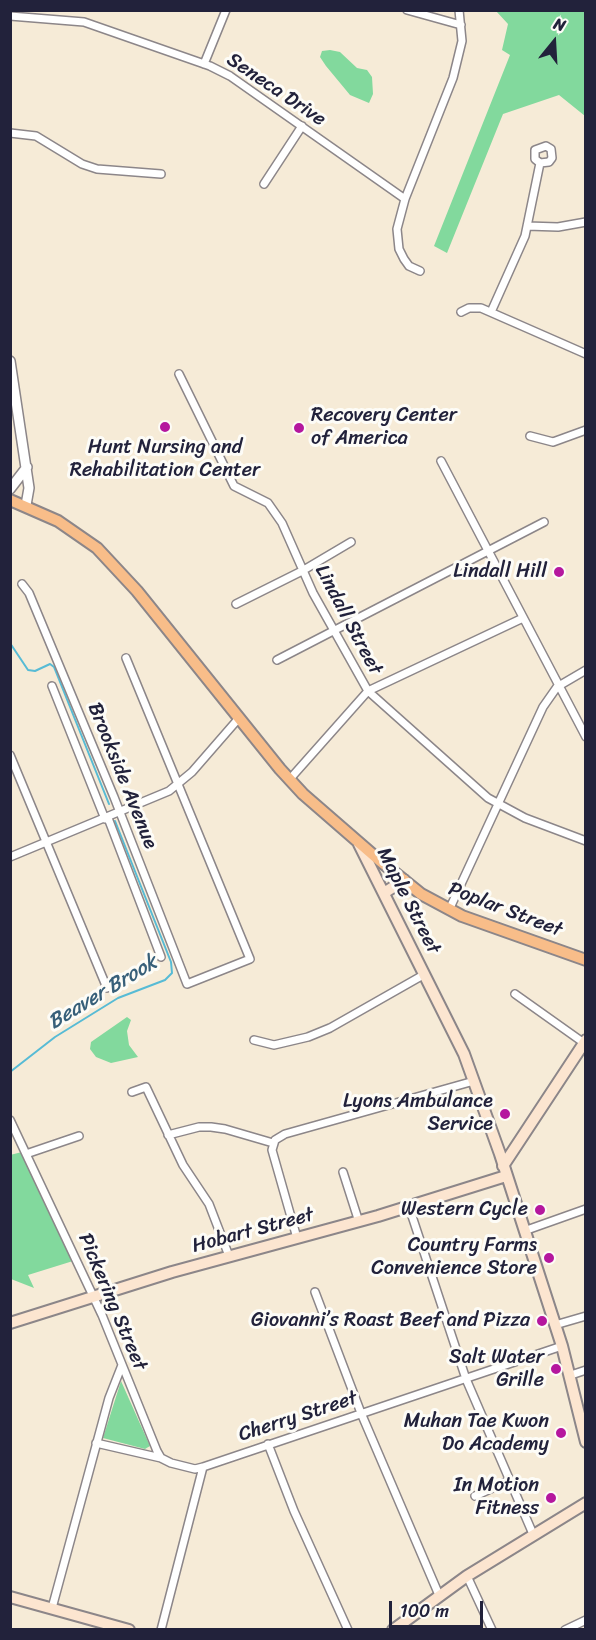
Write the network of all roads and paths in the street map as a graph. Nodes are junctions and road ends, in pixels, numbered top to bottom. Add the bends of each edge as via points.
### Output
1 (226, 10) edge
2 (407, 10) edge
3 (459, 10) edge
4 (10, 16) edge
5 (461, 25) junction
6 (204, 64) junction
7 (302, 126) junction
8 (10, 134) edge
9 (540, 163) dead end
10 (161, 174) dead end
11 (264, 184) dead end
12 (405, 199) junction
13 (585, 222) edge
14 (527, 226) junction
15 (420, 271) dead end
16 (461, 312) dead end
17 (491, 312) junction
18 (585, 354) edge
19 (10, 361) edge
20 (179, 374) dead end
21 (585, 430) edge
22 (530, 436) dead end
23 (441, 461) dead end
24 (27, 467) junction
25 (10, 489) edge
26 (10, 500) edge
27 (26, 505) junction
28 (544, 522) dead end
29 (351, 542) dead end
30 (487, 550) junction
31 (302, 571) junction
32 (22, 584) dead end
33 (236, 604) dead end
34 (523, 618) junction
35 (333, 631) junction
36 (126, 658) dead end
37 (277, 660) dead end
38 (585, 670) edge
39 (52, 686) dead end
40 (559, 686) junction
41 (368, 691) junction
42 (239, 718) junction
43 (585, 737) edge
44 (10, 755) edge
45 (289, 780) junction
46 (180, 784) junction
47 (500, 805) junction
48 (120, 813) junction
49 (106, 818) junction
50 (46, 841) junction
51 (585, 841) edge
52 (358, 843) junction
53 (10, 858) edge
54 (404, 880) junction
55 (384, 893) junction
56 (450, 910) junction
57 (161, 957) dead end
58 (585, 960) edge
59 (425, 974) junction
60 (107, 988) dead end
61 (515, 994) dead end
62 (254, 1040) dead end
63 (583, 1048) edge
64 (474, 1081) junction
65 (132, 1092) dead end
66 (10, 1120) edge
67 (79, 1136) dead end
68 (168, 1136) junction
69 (273, 1143) junction
70 (26, 1154) junction
71 (505, 1171) junction
72 (343, 1172) dead end
73 (409, 1207) junction
74 (585, 1209) edge
75 (359, 1222) junction
76 (524, 1231) junction
77 (297, 1238) junction
78 (229, 1256) junction
79 (315, 1292) dead end
80 (93, 1296) junction
81 (585, 1316) edge
82 (10, 1323) edge
83 (555, 1325) junction
84 (562, 1346) junction
85 (122, 1365) junction
86 (585, 1370) edge
87 (571, 1375) junction
88 (466, 1379) junction
89 (361, 1413) junction
90 (585, 1437) edge
91 (96, 1443) junction
92 (268, 1444) junction
93 (161, 1458) junction
94 (203, 1467) junction
95 (510, 1480) junction
96 (475, 1496) dead end
97 (585, 1503) edge
98 (533, 1534) junction
99 (466, 1576) junction
100 (439, 1595) junction
101 (10, 1597) edge
102 (52, 1608) junction
103 (585, 1620) edge
104 (129, 1629) edge
105 (161, 1629) edge
106 (348, 1629) edge
107 (393, 1629) edge
108 (492, 1629) edge
109 (566, 1629) edge

1 - 6 street
2 - 5 street
3 - 5 street
4 - 6 street, Seneca Drive via 84,22
5 - 12 street via 462,41 453,78
6 - 7 street, Seneca Drive via 230,76
7 - 11 street
7 - 12 street, Seneca Drive
8 - 10 street via 36,136 97,169
9 - 14 street
12 - 15 street via 397,229 399,249 409,266
13 - 14 street
14 - 17 street via 512,270
16 - 17 street via 476,307
17 - 18 street
19 - 24 street
20 - 31 street, Lindall Street via 234,486 268,503 282,523
21 - 22 street via 553,442
23 - 30 street
24 - 25 street
24 - 27 street
26 - 27 main road, Maple Street
27 - 42 main road, Maple Street via 80,533 112,562
28 - 30 street
29 - 31 street
30 - 34 street
30 - 35 street
31 - 33 street
31 - 35 street, Lindall Street
32 - 48 street, Brookside Avenue
34 - 40 street
34 - 41 street
35 - 37 street
35 - 41 street, Lindall Street
36 - 46 street
38 - 40 street
39 - 49 street, Brookside Avenue
40 - 43 street
40 - 47 street via 543,707
41 - 45 street
41 - 47 street, Lindall Street
42 - 45 main road, Maple Street
42 - 46 street
44 - 50 street
45 - 52 main road, Maple Street
46 - 48 street
46 - 48 street, Brookside Avenue via 250,958 187,984
47 - 51 street, Lindall Street
47 - 56 street
48 - 49 street
49 - 50 street
49 - 57 street, Brookside Avenue
50 - 53 street
50 - 60 street
52 - 54 main road, Poplar Street
52 - 55 main road, Maple Street
54 - 55 main road
54 - 56 main road, Poplar Street
55 - 59 main road, Maple Street
56 - 58 main road, Poplar Street
59 - 62 street via 330,1028 274,1045
59 - 64 main road, Maple Street
61 - 63 street
63 - 71 main road
64 - 69 street via 285,1134
64 - 71 main road, Maple Street
65 - 68 street via 146,1087
66 - 70 street, Pickering Street
67 - 70 street
68 - 69 street via 211,1127
68 - 78 street via 209,1204
69 - 77 street
70 - 80 street, Pickering Street
71 - 73 main road, Hobart Street
71 - 76 main road, Maple Street
72 - 75 street
73 - 75 main road, Hobart Street
73 - 88 street
74 - 76 street
75 - 77 main road, Hobart Street
76 - 83 main road, Maple Street
77 - 78 main road, Hobart Street
78 - 80 main road, Hobart Street
79 - 89 street
80 - 82 main road, Hobart Street
80 - 85 street, Pickering Street
81 - 83 street
83 - 84 main road, Maple Street
84 - 87 main road, Maple Street
84 - 88 street, Cherry Street
85 - 91 street
85 - 93 street, Pickering Street
86 - 87 street
87 - 90 main road, Maple Street
88 - 89 street, Cherry Street
88 - 95 street
89 - 92 street, Cherry Street
89 - 100 street
91 - 93 street
91 - 102 street
92 - 94 street, Cherry Street
92 - 106 street
93 - 94 street via 195,1469
94 - 105 street
95 - 96 street
95 - 98 street
97 - 98 main road
98 - 99 main road
99 - 100 main road
99 - 108 street
100 - 107 main road
101 - 102 main road
102 - 104 main road
103 - 109 street

